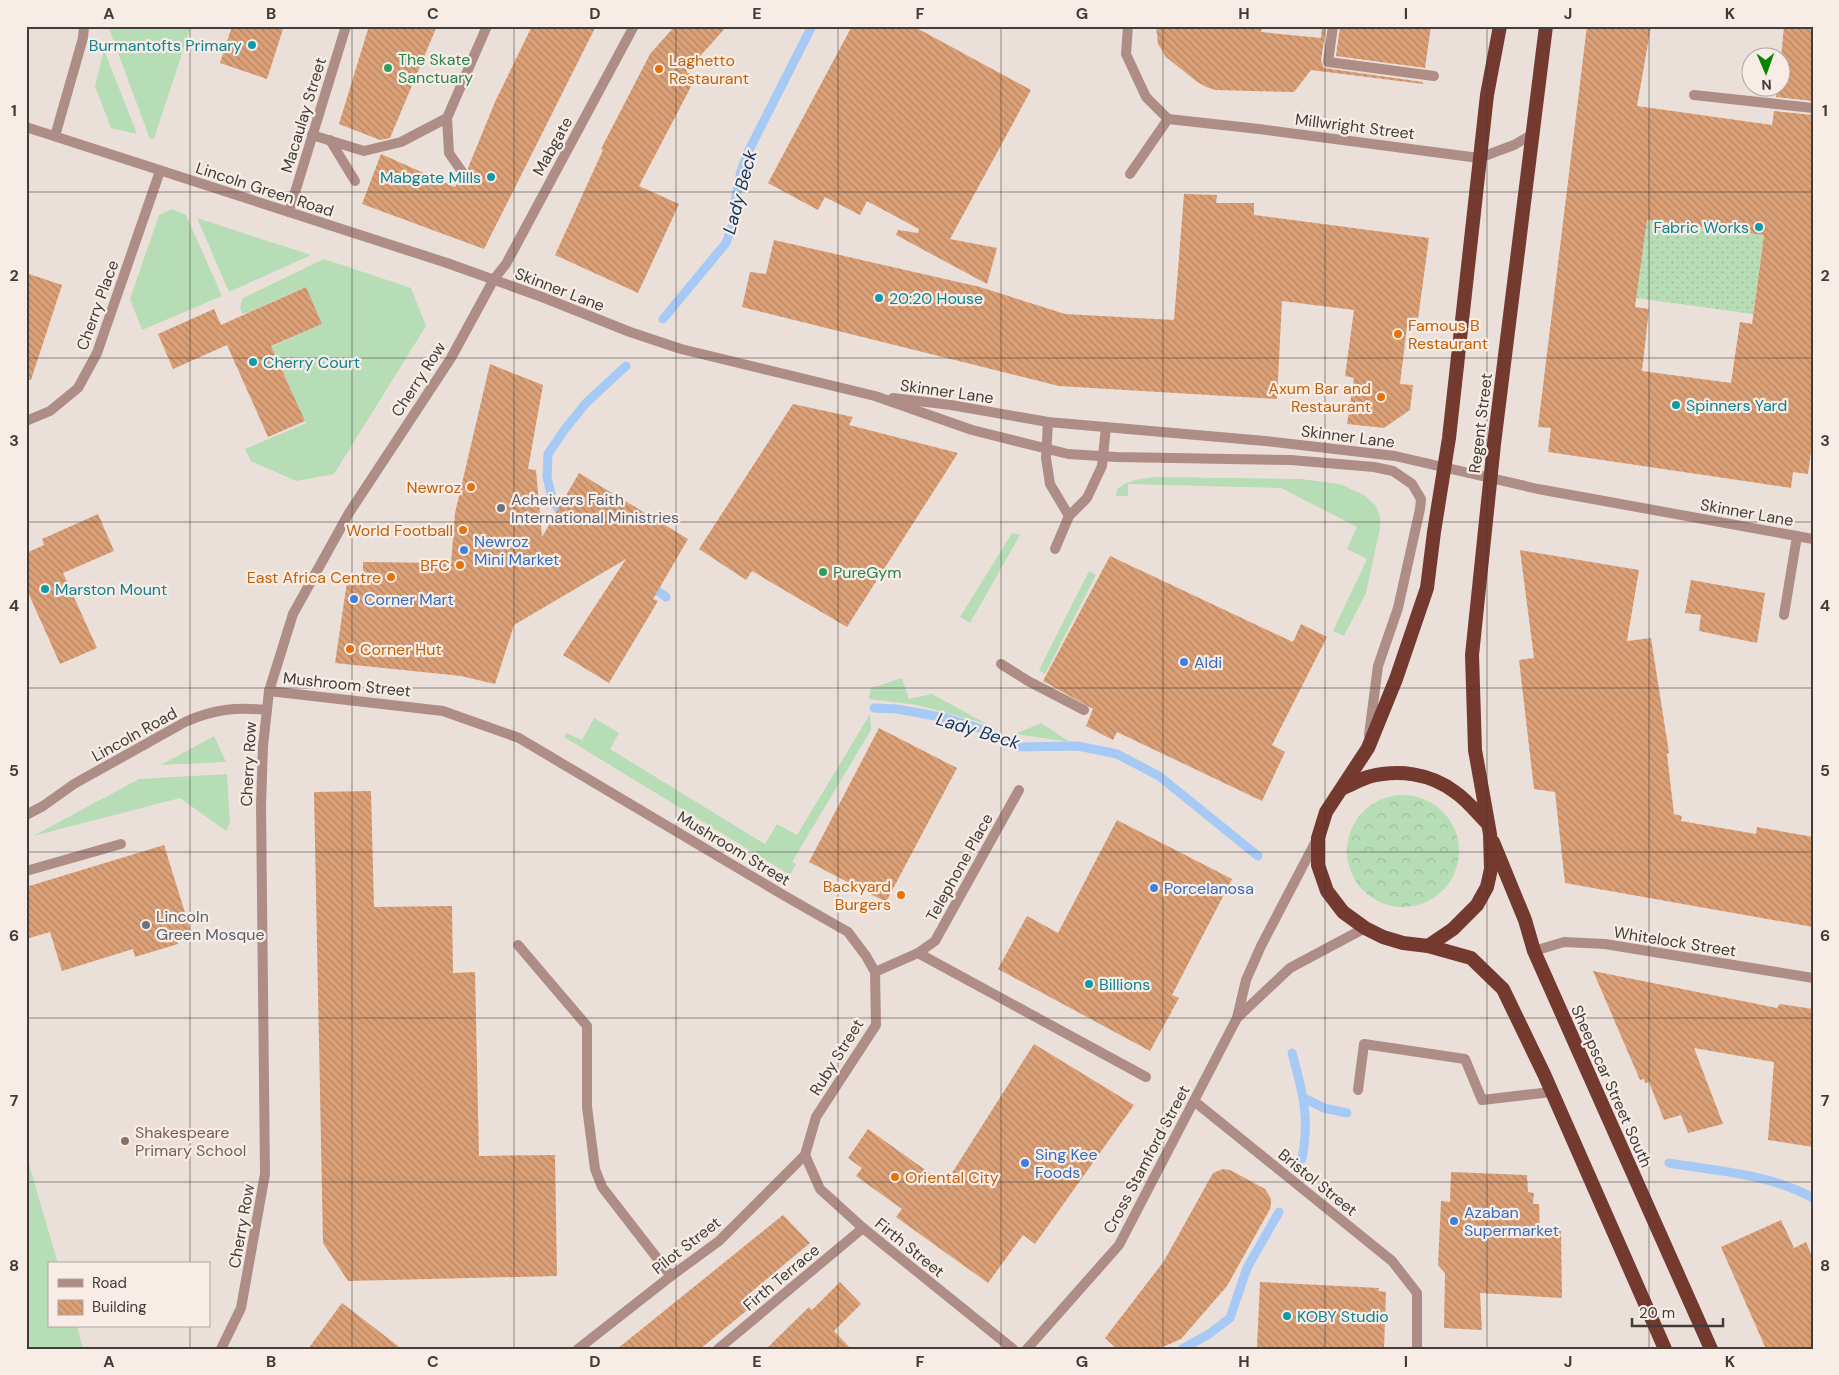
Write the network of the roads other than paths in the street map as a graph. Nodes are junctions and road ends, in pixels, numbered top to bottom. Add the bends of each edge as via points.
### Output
1 (84, 26) edge
2 (346, 26) edge
3 (487, 26) edge
4 (634, 26) edge
5 (1128, 26) edge
6 (1333, 26) edge
7 (1500, 26) edge
8 (1546, 26) edge
9 (1434, 76) dead end
10 (1694, 95) dead end
11 (1813, 108) edge
12 (447, 118) junction
13 (1168, 119) junction
14 (26, 127) edge
15 (1533, 134) junction
16 (312, 135) junction
17 (54, 136) junction
18 (330, 140) junction
19 (1479, 158) junction
20 (160, 171) junction
21 (463, 173) dead end
22 (1130, 174) dead end
23 (355, 180) dead end
24 (289, 212) junction
25 (494, 279) junction
26 (875, 396) junction
27 (26, 421) edge
28 (1048, 422) junction
29 (1106, 427) junction
30 (1046, 449) junction
31 (1103, 456) junction
32 (1445, 469) junction
33 (1490, 479) junction
34 (1412, 484) joint
35 (1069, 516) junction
36 (1797, 536) junction
37 (1813, 539) edge
38 (1055, 550) dead end
39 (1784, 615) dead end
40 (1001, 664) dead end
41 (269, 691) junction
42 (267, 710) junction
43 (1084, 710) dead end
44 (1368, 748) junction
45 (1342, 789) junction
46 (1019, 790) dead end
47 (26, 815) edge
48 (1489, 829) junction
49 (1318, 838) junction
50 (121, 844) dead end
51 (26, 871) edge
52 (1365, 928) junction
53 (518, 945) dead end
54 (1428, 946) junction
55 (1534, 951) junction
56 (918, 953) junction
57 (874, 972) junction
58 (1813, 978) edge
59 (1237, 1018) junction
60 (1146, 1077) dead end
61 (1358, 1090) dead end
62 (1551, 1092) junction
63 (1194, 1101) junction
64 (806, 1155) junction
65 (863, 1228) junction
66 (671, 1276) junction
67 (221, 1349) edge
68 (578, 1349) edge
69 (718, 1349) edge
70 (1013, 1349) edge
71 (1027, 1349) edge
72 (1417, 1349) edge
73 (1666, 1349) edge
74 (1711, 1349) edge

1 - 17 street
2 - 16 street, Macaulay Street
3 - 12 street
4 - 25 street, Mabgate via 506,264
5 - 13 street via 1126,54 1146,97
6 - 9 street via 1328,62
7 - 19 highway, Regent Street via 1486,95
8 - 15 highway, Regent Street
10 - 11 street
12 - 18 street via 402,142 364,151
12 - 21 street via 449,153
13 - 19 street, Millwright Street
13 - 22 street
14 - 17 street, Lincoln Green Road
15 - 19 street, Millwright Street
15 - 33 highway, Regent Street
16 - 18 street
16 - 24 street, Macaulay Street
17 - 20 street, Lincoln Green Road
18 - 23 street
19 - 32 highway, Regent Street
20 - 24 street, Lincoln Green Road
20 - 27 street, Cherry Place via 97,353 78,388 50,412
24 - 25 street, Lincoln Green Road
25 - 26 street, Skinner Lane via 681,349
25 - 41 street, Cherry Row via 451,358 349,513 293,614
26 - 28 street, Skinner Lane
26 - 30 street, Skinner Lane via 972,430
28 - 29 street, Skinner Lane
28 - 30 street
29 - 31 street
29 - 32 street, Skinner Lane via 1395,456
30 - 31 street, Skinner Lane
30 - 35 street via 1050,484
31 - 34 street, Skinner Lane via 1291,460 1374,467 1393,471
31 - 35 street via 1102,466 1087,498
32 - 33 street, Skinner Lane
32 - 44 highway, Regent Street via 1427,588
33 - 36 street, Skinner Lane
33 - 48 highway, Regent Street via 1472,655 1474,750
34 - 44 street, Regent Street via 1421,499 1420,509 1398,608 1378,666
35 - 38 street
36 - 37 street, Skinner Lane
36 - 39 street
40 - 43 street
41 - 42 street, Cherry Row
41 - 57 street, Mushroom Street via 443,711 519,738 848,932
42 - 47 street, Lincoln Road via 219,710 198,716 74,784
42 - 67 street, Cherry Row via 261,806 265,1174 241,1308
44 - 45 highway, Regent Street
45 - 48 highway via 1366,778 1416,774 1434,779 1456,792
45 - 49 highway via 1326,812
46 - 56 street, Telephone Place via 935,941
48 - 54 highway via 1491,869 1477,905 1454,929
48 - 55 highway, Sheepscar Street South
49 - 52 highway via 1318,865 1327,891 1343,912
49 - 59 street, Cross Stamford Street via 1260,946 1246,980
50 - 51 street
52 - 54 highway via 1403,943
52 - 59 street, Cross Stamford Street via 1290,968
53 - 66 street via 587,1026 587,1107 595,1169 602,1186
54 - 62 highway via 1471,958 1503,989
55 - 58 street, Whitelock Street via 1564,942 1604,944
55 - 74 highway, Sheepscar Street South
56 - 57 street
56 - 60 street
57 - 64 street, Ruby Street via 876,1025 816,1117
59 - 63 street, Cross Stamford Street
61 - 62 street via 1364,1044 1465,1059 1482,1100
62 - 73 highway
63 - 71 street, Cross Stamford Street via 1119,1245
63 - 72 street, Bristol Street via 1392,1261 1417,1293
64 - 65 street, Firth Street via 820,1189
64 - 66 street, Pilot Street via 719,1241
65 - 69 street, Firth Terrace
65 - 70 street, Firth Street
66 - 68 street, Pilot Street

